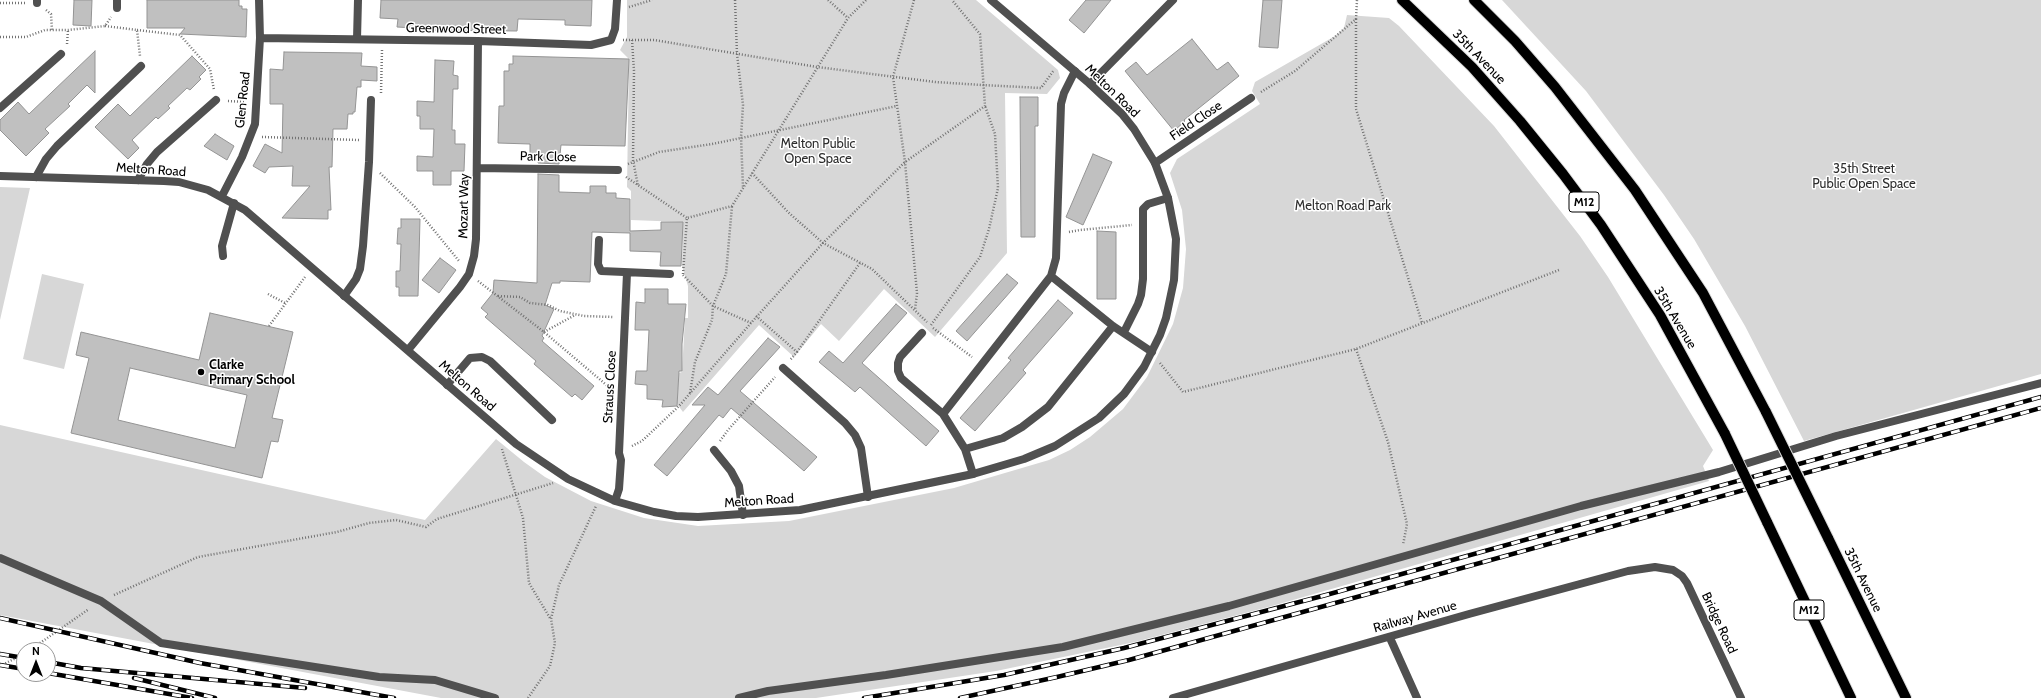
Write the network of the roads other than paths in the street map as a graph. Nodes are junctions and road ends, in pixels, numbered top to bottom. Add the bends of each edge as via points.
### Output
1 (259, 0) edge
2 (358, 0) edge
3 (617, 0) edge
4 (991, 0) edge
5 (1173, 0) edge
6 (1402, 0) edge
7 (1474, 0) edge
8 (260, 38) junction
9 (357, 39) junction
10 (478, 41) junction
11 (60, 54) dead end
12 (141, 66) road end
13 (1075, 71) junction
14 (1090, 84) junction
15 (1251, 98) road end
16 (216, 100) road end
17 (371, 100) road end
18 (0, 108) edge
19 (1155, 163) junction
20 (477, 168) junction
21 (618, 170) road end
22 (0, 176) edge
23 (36, 177) junction
24 (138, 180) junction
25 (222, 196) junction
26 (1168, 198) junction
27 (234, 203) junction
28 (599, 240) dead end
29 (223, 256) dead end
30 (626, 273) junction
31 (670, 274) road end
32 (1051, 276) junction
33 (344, 296) junction
34 (1113, 326) junction
35 (1124, 332) junction
36 (922, 333) road end
37 (408, 350) junction
38 (1152, 352) junction
39 (783, 368) road end
40 (2041, 383) edge
41 (447, 385) junction
42 (943, 414) junction
43 (552, 420) dead end
44 (965, 449) junction
45 (714, 450) road end
46 (973, 474) junction
47 (868, 496) junction
48 (615, 501) junction
49 (743, 515) junction
50 (0, 558) edge
51 (1666, 568) joint
52 (1390, 638) junction
53 (495, 698) edge
54 (739, 698) edge
55 (1173, 698) edge
56 (1417, 698) edge
57 (1741, 698) edge
58 (1851, 698) edge
59 (1906, 698) edge

1 - 8 street, Glen Road
2 - 9 street
3 - 10 street, Greenwood Street via 615,29 611,40 592,45
4 - 13 street, Melton Road
5 - 14 street
6 - 58 main road, 35th Avenue / M12, bridge via 1472,67 1520,120 1601,226 1660,315 1725,434
7 - 59 main road, 35th Avenue, bridge via 1556,87 1635,190 1703,293 1766,412
8 - 9 street, Greenwood Street
8 - 25 street, Glen Road via 256,110 251,137
9 - 10 street, Greenwood Street
10 - 20 street, Mozart Way
11 - 18 street
12 - 23 street via 57,146
13 - 14 street, Melton Road
13 - 32 street via 1061,104 1056,258
14 - 19 street, Melton Road via 1122,114
15 - 19 street, Field Close
16 - 24 street via 157,152
17 - 33 street via 369,162 360,269
19 - 26 street, Melton Road
20 - 21 street, Park Close
20 - 37 street, Mozart Way via 476,239 469,274
22 - 23 street, Melton Road
23 - 24 street, Melton Road
24 - 25 street, Melton Road via 179,182
25 - 27 street, Melton Road
26 - 35 street via 1144,207 1141,295
26 - 38 street, Melton Road via 1176,239 1174,280 1166,318
27 - 29 street via 222,246
27 - 33 street, Melton Road
28 - 30 street via 598,267 601,270
30 - 31 street
30 - 48 street, Strauss Close via 619,453 621,460 619,489
32 - 34 street
32 - 42 street
33 - 37 street, Melton Road
34 - 35 street
34 - 44 street via 1048,407 1003,438
35 - 38 street
36 - 42 street via 900,357 898,371 901,378
37 - 41 street, Melton Road
38 - 46 street, Melton Road via 1124,394 1085,428 1040,453
39 - 47 street via 845,423 854,435 861,448
40 - 54 street via 1836,436 1720,472 1581,506 1229,606 1063,647 768,691
41 - 43 street via 470,358 482,357 490,361
41 - 48 street, Melton Road via 534,457 568,479
42 - 44 street
44 - 46 street
45 - 49 street via 739,486
46 - 47 street, Melton Road
47 - 49 street, Melton Road via 800,510
48 - 49 street, Melton Road via 676,516
50 - 53 street via 101,601 161,644 379,677 435,680
51 - 52 street, Railway Avenue via 1646,567 1628,571
51 - 57 street, Bridge Road via 1679,574 1687,583
52 - 55 street, Railway Avenue
52 - 56 street

